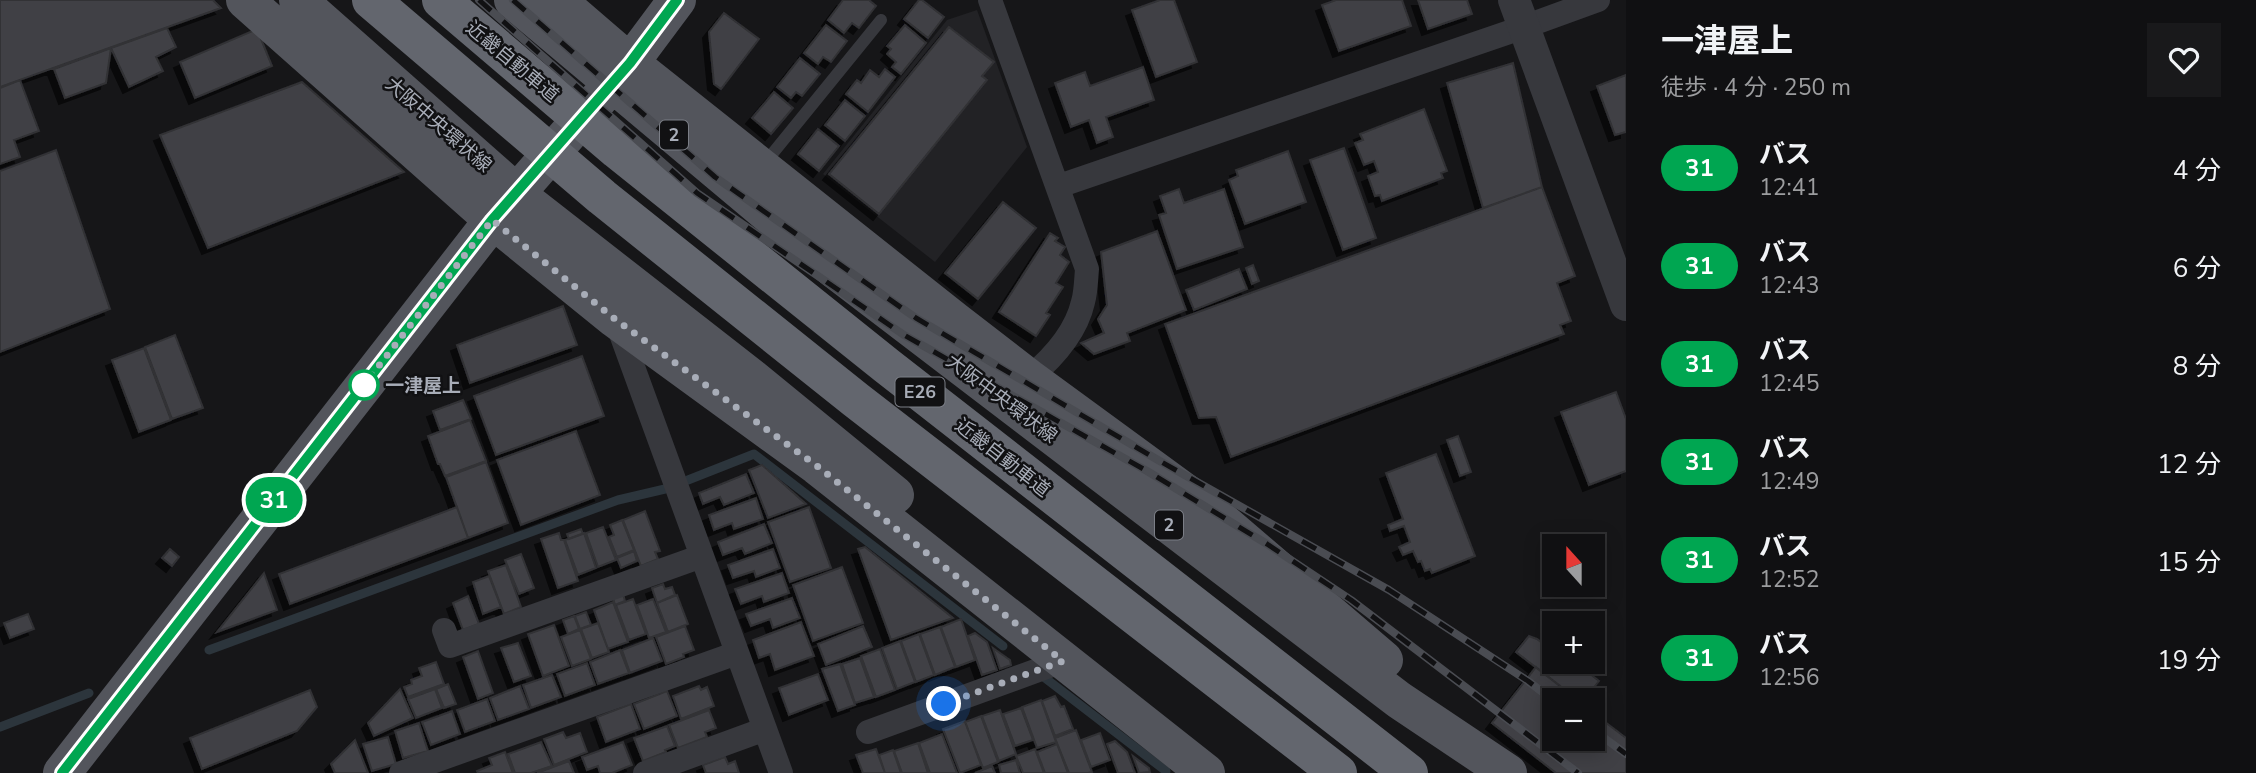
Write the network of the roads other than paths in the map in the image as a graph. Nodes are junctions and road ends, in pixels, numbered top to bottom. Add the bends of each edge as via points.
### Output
1 (245, 0) edge
2 (371, 0) edge
3 (441, 0) edge
4 (513, 0) edge
5 (557, 0) edge
6 (677, 0) edge
7 (990, 0) edge
8 (1598, 0) edge
9 (300, 2) edge
10 (1519, 14) edge
11 (881, 20) dead end
12 (630, 63) junction
13 (761, 167) junction
14 (1059, 186) junction
15 (492, 220) junction
16 (1626, 305) edge
17 (615, 319) junction
18 (1029, 378) junction
19 (702, 556) junction
20 (444, 629) dead end
21 (737, 653) junction
22 (1063, 661) junction
23 (765, 729) junction
24 (868, 732) dead end
25 (1207, 772) edge
26 (62, 773) edge
27 (401, 773) edge
28 (645, 773) edge
29 (781, 773) edge
30 (1338, 773) edge
31 (1409, 773) edge
32 (1508, 773) edge

1 - 15 main road
2 - 30 highway, E26 via 654,239
3 - 31 highway, 近畿自動車道 / E26 via 649,176
4 - 32 main road, 大阪中央環状線 / 2 via 835,270 1399,700
5 - 12 main road
6 - 12 main road
7 - 14 street
8 - 10 street
9 - 25 main road, 大阪中央環状線 via 529,204 752,378
10 - 14 street
10 - 16 street
11 - 13 lane
12 - 13 main road
12 - 15 main road
13 - 18 main road
14 - 18 street via 1087,269 1083,304 1073,330
15 - 17 main road
15 - 26 main road
17 - 19 street
17 - 22 main road via 817,466
18 - 32 main road via 1204,506 1358,636
19 - 20 street via 450,646
19 - 21 street
21 - 23 street
21 - 27 street
22 - 24 street
22 - 25 main road
23 - 28 street
23 - 29 street

